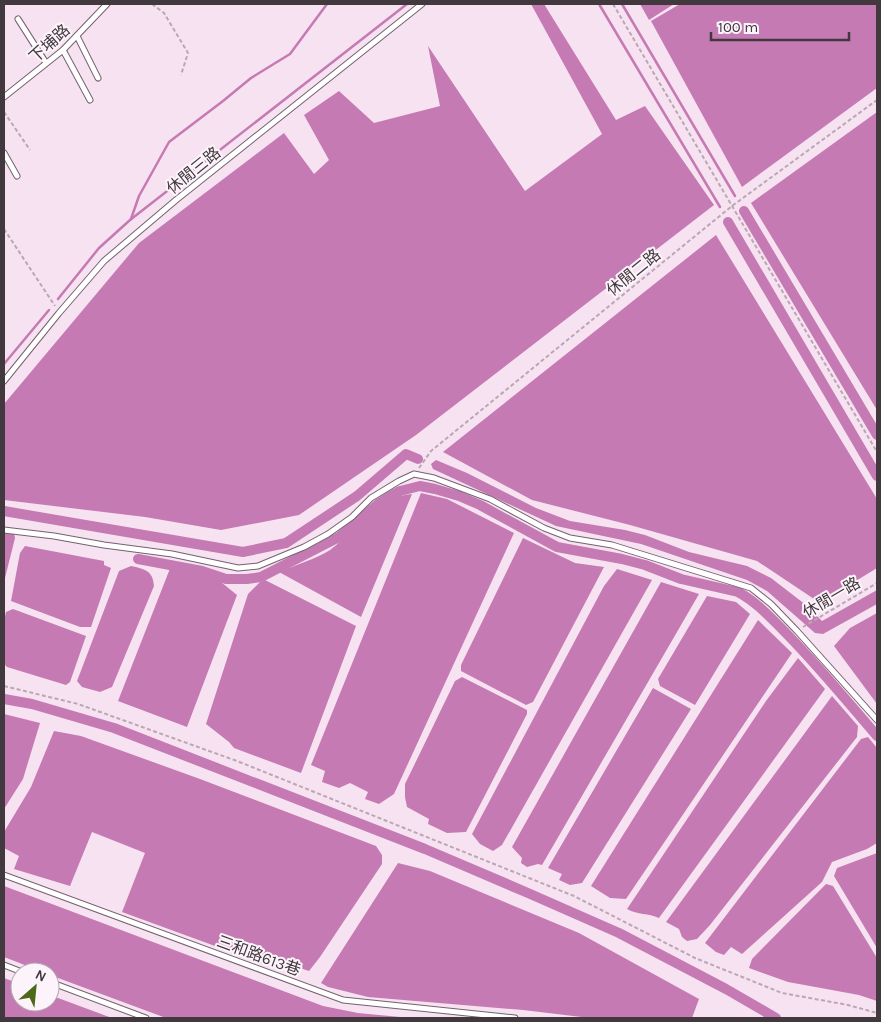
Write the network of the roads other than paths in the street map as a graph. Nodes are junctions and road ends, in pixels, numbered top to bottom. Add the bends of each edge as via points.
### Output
1 (107, 4) edge
2 (422, 4) edge
3 (18, 18) dead end
4 (77, 36) junction
5 (63, 50) junction
6 (46, 63) junction
7 (98, 78) dead end
8 (4, 97) edge
9 (90, 100) dead end
10 (4, 153) edge
11 (17, 176) dead end
12 (4, 381) edge
13 (4, 530) edge
14 (877, 720) edge
15 (4, 875) edge
16 (60, 986) edge
17 (146, 1018) edge
18 (515, 1018) edge

1 - 4 lane, 下埔路
2 - 12 lane, 休閒三路 via 104,261
3 - 6 lane
4 - 5 lane, 下埔路
4 - 7 lane
5 - 6 lane, 下埔路
5 - 9 lane
6 - 8 lane, 下埔路
10 - 11 lane
13 - 14 lane via 172,554 238,568 258,566 328,534 372,498 399,481 414,474 434,478 490,499 570,538 612,545 750,588 797,631
15 - 18 lane, 三和路613巷 via 343,1000
16 - 17 lane

